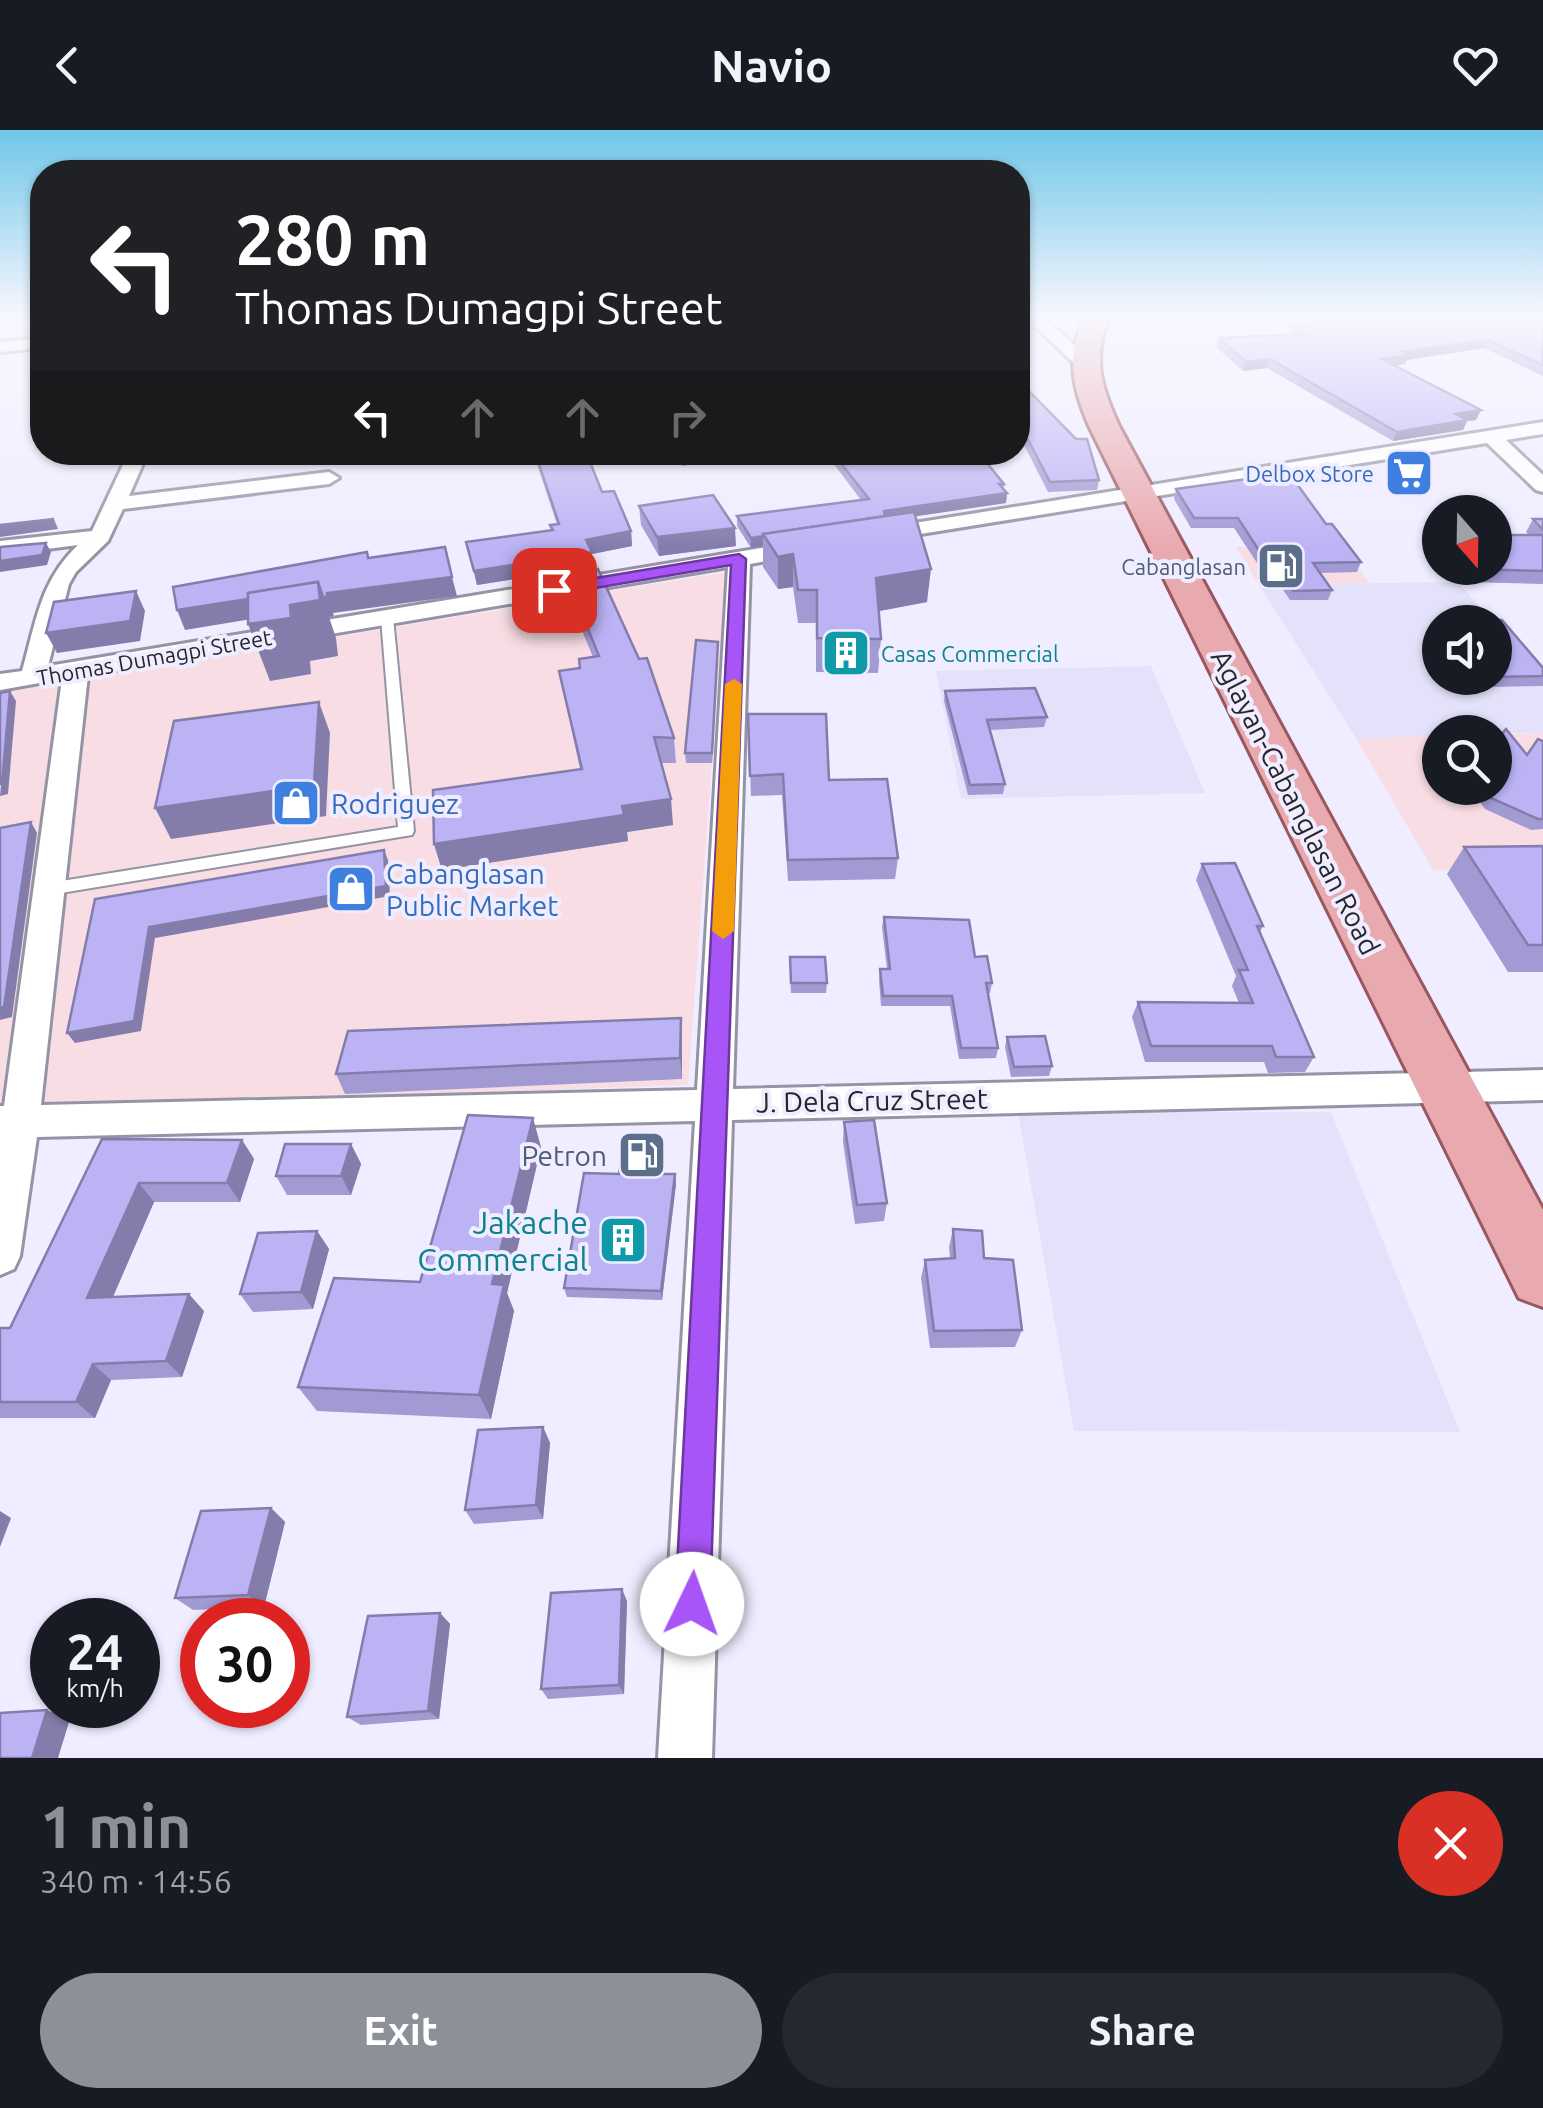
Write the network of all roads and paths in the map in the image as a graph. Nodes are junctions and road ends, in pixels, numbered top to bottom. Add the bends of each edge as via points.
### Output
1 (1092, 396) edge
2 (1543, 428) edge
3 (1492, 437) junction
4 (133, 465) edge
5 (329, 478) dead end
6 (1543, 486) edge
7 (1137, 492) junction
8 (116, 504) junction
9 (100, 536) junction
10 (0, 548) edge
11 (739, 559) junction
12 (387, 618) junction
13 (76, 670) junction
14 (33, 677) junction
15 (0, 682) edge
16 (48, 889) junction
17 (1543, 1084) edge
18 (1444, 1086) junction
19 (716, 1104) junction
20 (10, 1122) edge
21 (0, 1256) edge
22 (1543, 1276) edge
23 (685, 1758) edge

1 - 7 main road, Aglayan-Cabanglasan Road
2 - 3 street, Thomas Dumagpi Street
3 - 6 street
3 - 7 street, Thomas Dumagpi Street
4 - 8 street
5 - 8 street
7 - 11 street, Thomas Dumagpi Street
7 - 18 main road, Aglayan-Cabanglasan Road
8 - 9 street
9 - 10 street
9 - 14 street via 58,584
11 - 12 street, Thomas Dumagpi Street
11 - 19 street
12 - 13 street, Thomas Dumagpi Street
12 - 16 lane via 406,831
13 - 14 street, Thomas Dumagpi Street
13 - 16 street
14 - 15 street, Thomas Dumagpi Street
16 - 20 street
17 - 18 street, J. Dela Cruz Street
18 - 19 street, J. Dela Cruz Street
18 - 22 main road, Aglayan-Cabanglasan Road
19 - 20 street, J. Dela Cruz Street
19 - 23 street
20 - 21 street

